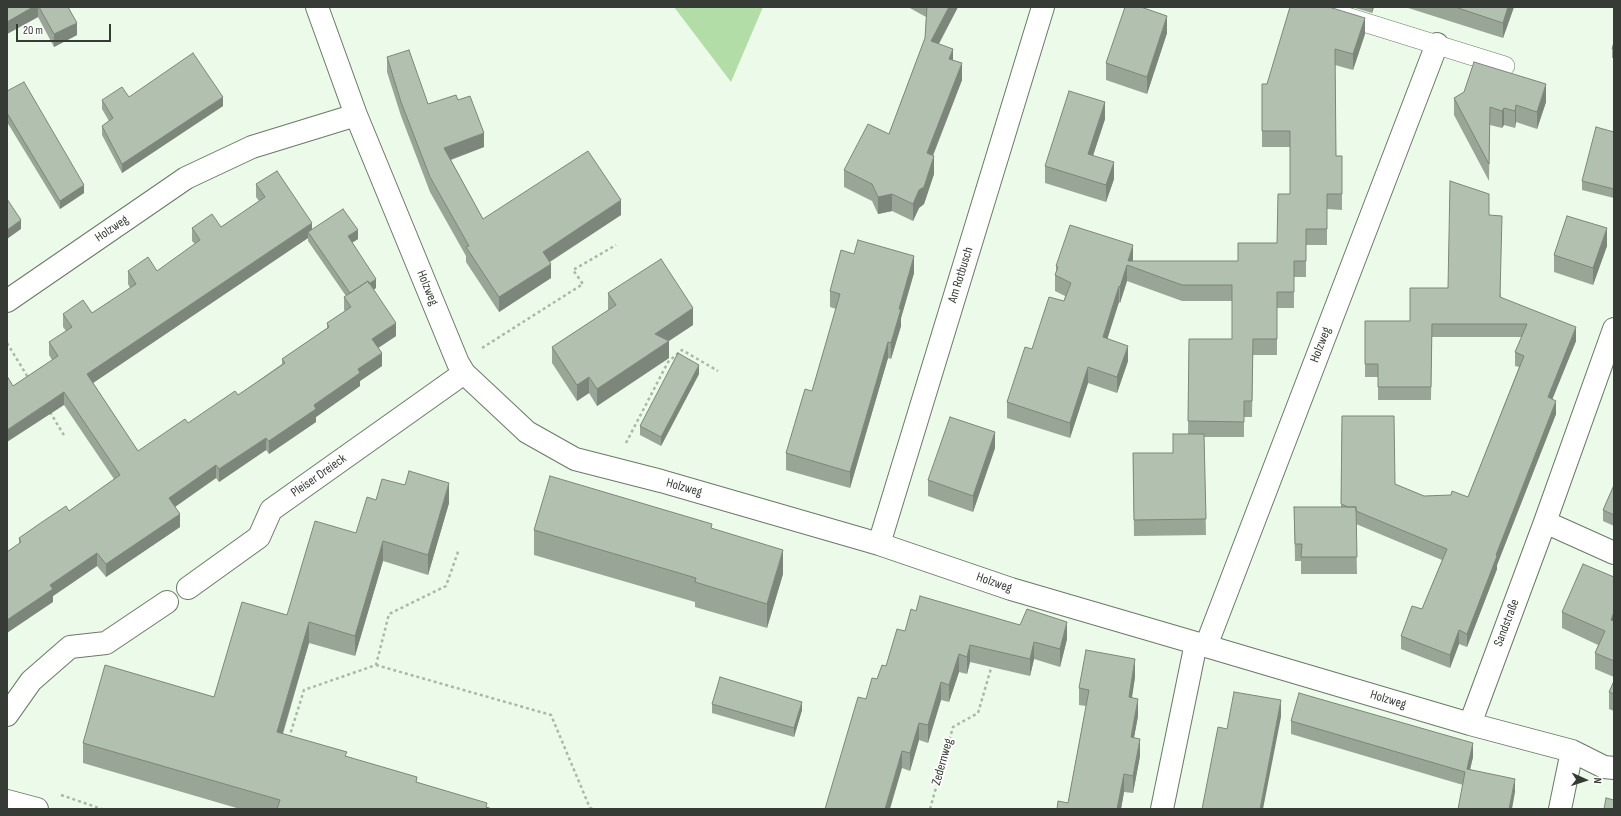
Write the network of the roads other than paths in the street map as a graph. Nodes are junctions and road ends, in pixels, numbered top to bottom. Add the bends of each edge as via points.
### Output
1 (317, 7) edge
2 (1043, 7) edge
3 (1315, 7) edge
4 (1437, 44) junction
5 (1505, 66) dead end
6 (356, 115) junction
7 (7, 301) edge
8 (1614, 329) edge
9 (461, 368) junction
10 (1545, 522) junction
11 (879, 544) junction
12 (1614, 554) edge
13 (188, 588) dead end
14 (167, 602) dead end
15 (1201, 644) junction
16 (7, 715) edge
17 (1470, 724) junction
18 (1572, 751) junction
19 (1614, 768) edge
20 (7, 801) edge
21 (38, 809) edge
22 (1162, 809) edge
23 (1560, 809) edge

1 - 6 street, Holzweg
2 - 11 street, Am Rotbusch
3 - 4 lane
4 - 5 lane
4 - 15 street, Holzweg
6 - 7 street, Holzweg via 252,147 186,178
6 - 9 street, Holzweg
8 - 10 street, Sandstraße
9 - 11 street, Holzweg via 527,432 575,459
9 - 13 street, Pleiser Dreieck via 271,510 259,537
10 - 12 street
10 - 17 street, Sandstraße
11 - 15 street, Holzweg via 1010,589
14 - 16 street via 106,643 70,647 31,681
15 - 17 street, Holzweg
15 - 22 street, Holzweg
17 - 18 street, Holzweg
18 - 19 street, Holzweg via 1604,767
18 - 23 street
20 - 21 street

